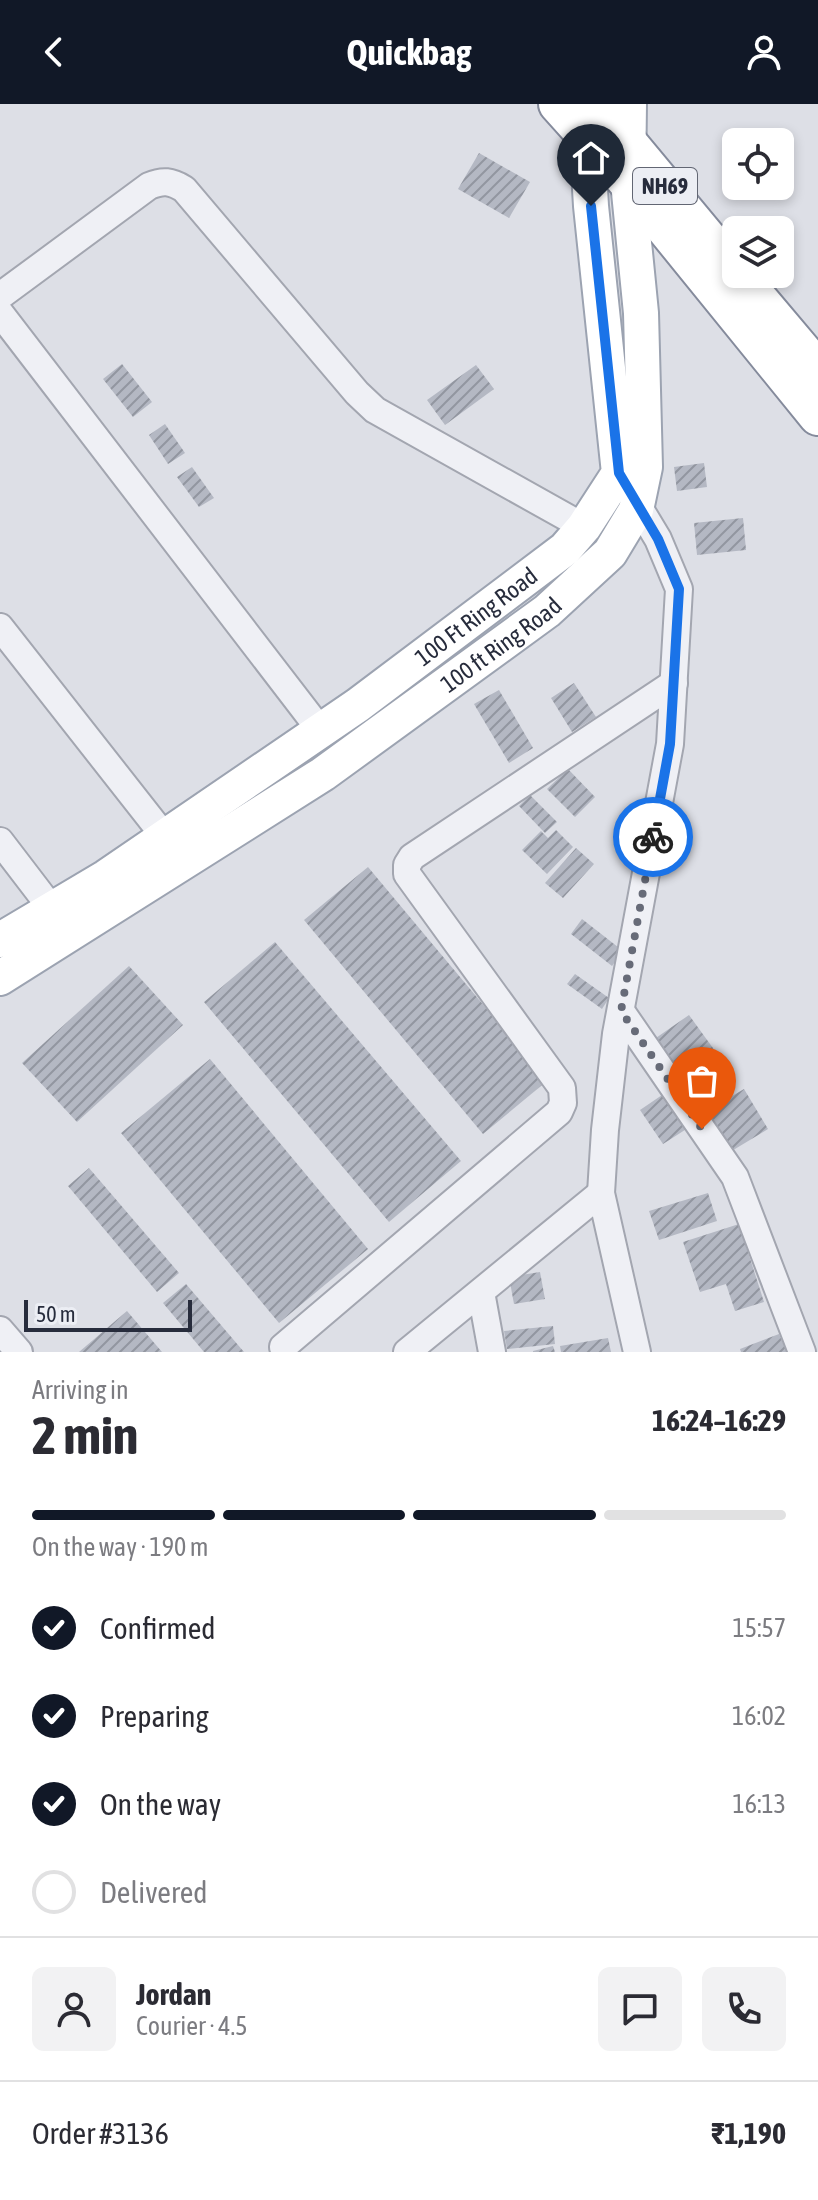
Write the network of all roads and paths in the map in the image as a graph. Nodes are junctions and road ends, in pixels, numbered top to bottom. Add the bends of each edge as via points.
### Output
1 (629, 104) edge
2 (584, 112) edge
3 (627, 142) junction
4 (628, 182) junction
5 (722, 255) edge
6 (750, 288) edge
7 (0, 296) edge
8 (0, 313) edge
9 (818, 370) edge
10 (818, 416) edge
11 (619, 473) junction
12 (637, 505) junction
13 (584, 527) junction
14 (0, 627) edge
15 (674, 683) junction
16 (321, 731) junction
17 (165, 837) junction
18 (0, 841) edge
19 (52, 909) junction
20 (0, 940) edge
21 (0, 978) edge
22 (621, 1011) junction
23 (601, 1193) junction
24 (481, 1292) junction
25 (0, 1330) edge
26 (283, 1347) dead end
27 (19, 1352) edge
28 (407, 1352) edge
29 (492, 1352) edge
30 (637, 1352) edge
31 (802, 1352) edge

1 - 3 main road, 100 ft Ring Road
2 - 3 highway, NH69
2 - 4 highway, NH69
2 - 11 main road
3 - 4 main road, 100 ft Ring Road
3 - 5 highway, NH69
4 - 10 highway, NH69
4 - 12 main road, 100 ft Ring Road via 646,425
6 - 9 highway, NH69
7 - 13 street via 149,186 172,182 184,189 375,410
8 - 16 street
11 - 12 street
11 - 13 main road, 100 Ft Ring Road
12 - 15 street via 679,589
12 - 21 main road, 100 ft Ring Road via 610,553 547,611 323,774
13 - 16 main road, 100 Ft Ring Road via 565,549
14 - 17 street
15 - 22 street via 670,744
15 - 26 street via 407,865 407,874 562,1088 563,1103 559,1112
16 - 17 main road, 100 Ft Ring Road
17 - 19 main road, 100 Ft Ring Road
18 - 19 street
19 - 20 main road, 100 Ft Ring Road
22 - 23 street
22 - 31 street via 735,1177
23 - 24 street
23 - 30 street
24 - 28 street
24 - 29 street
25 - 27 street

